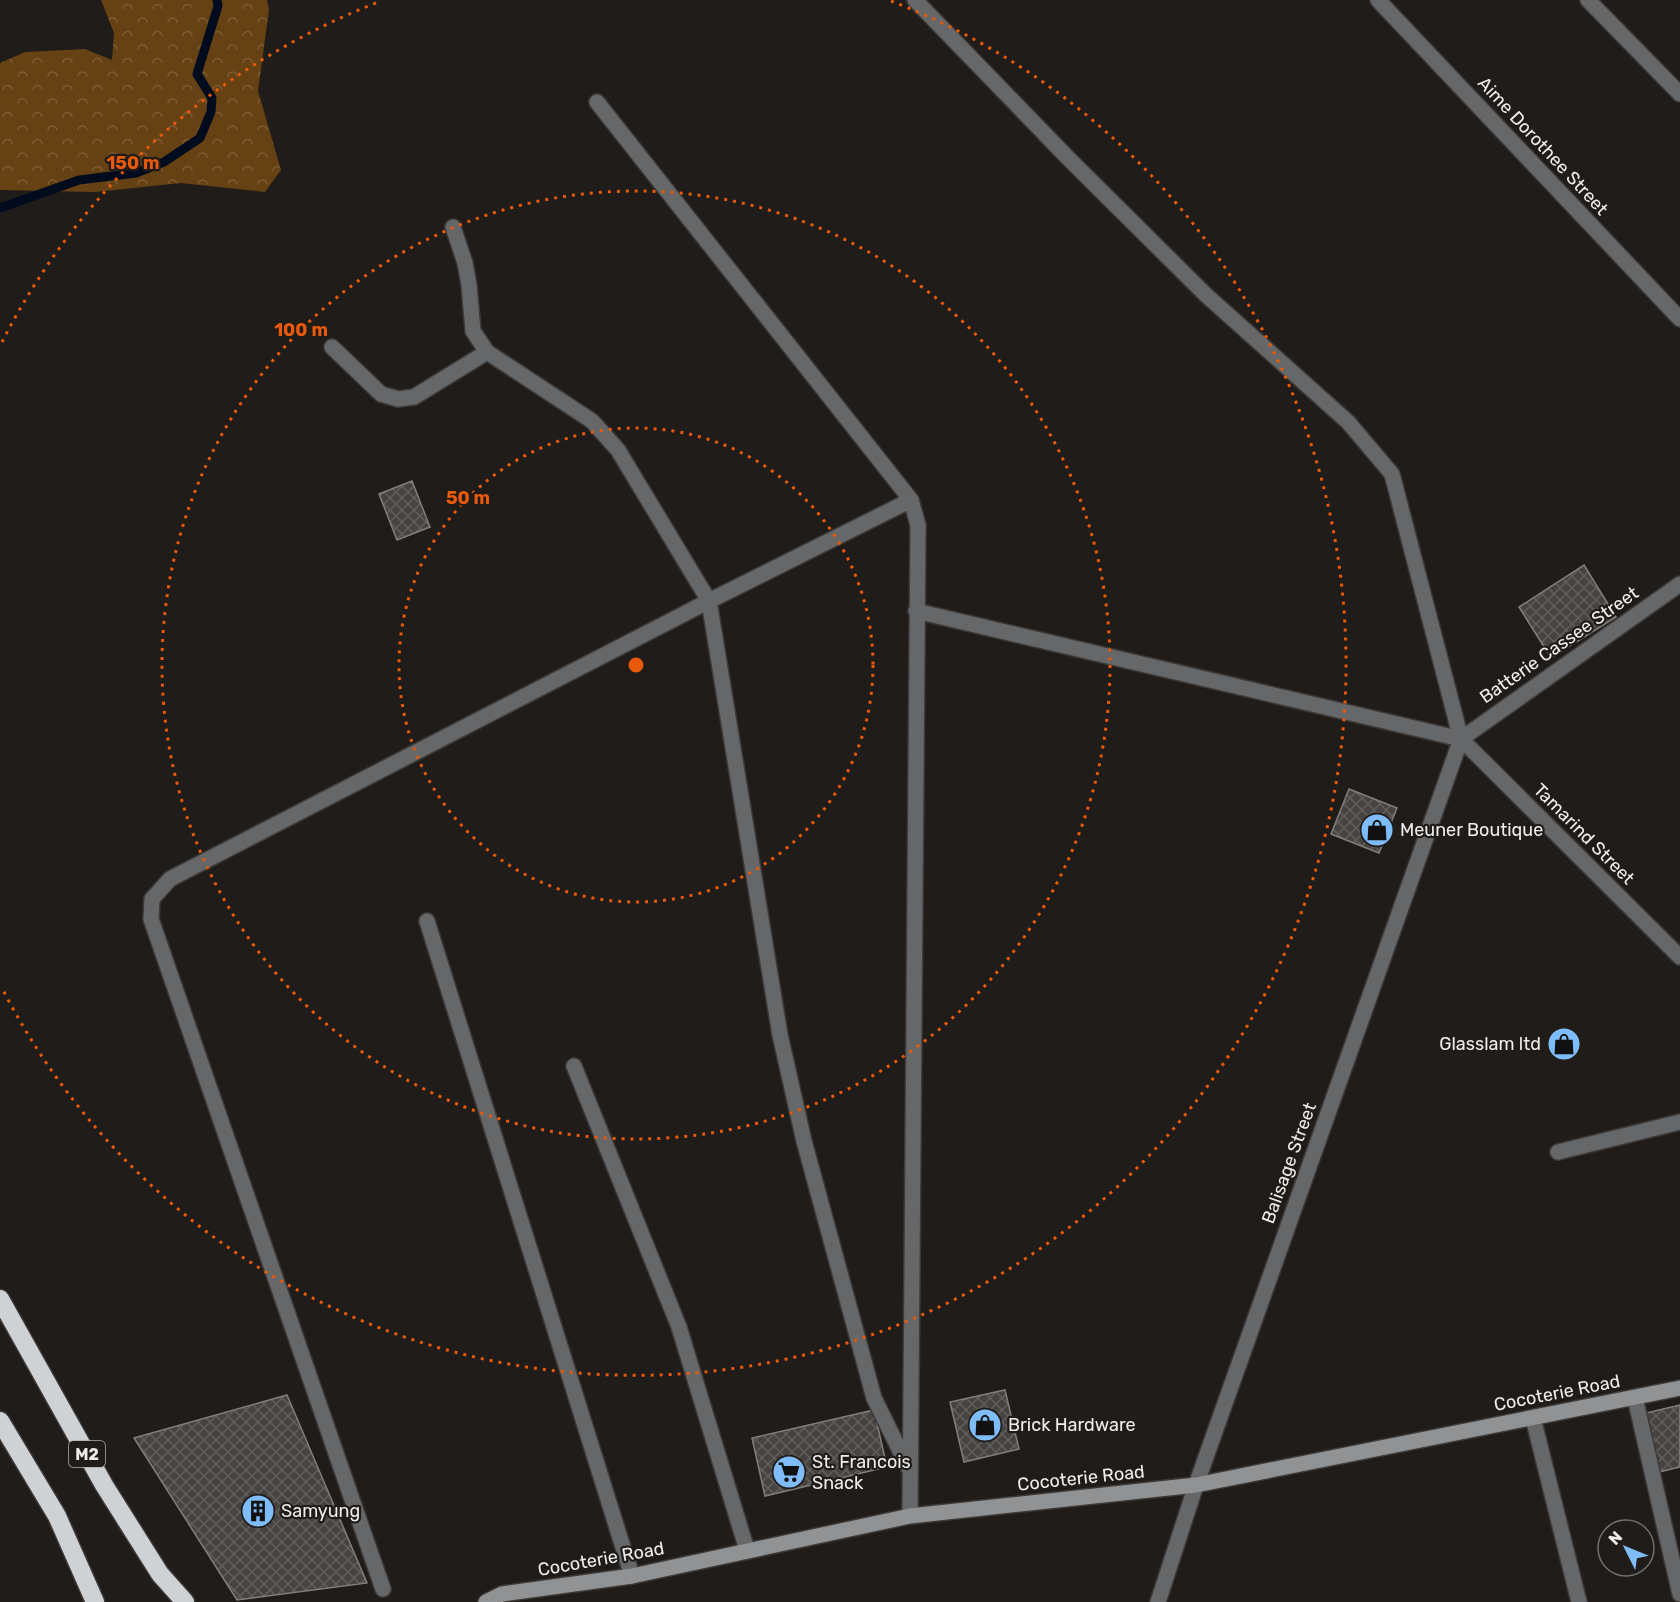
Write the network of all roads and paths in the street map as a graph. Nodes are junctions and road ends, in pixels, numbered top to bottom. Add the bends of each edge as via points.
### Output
1 (915, 0) edge
2 (1378, 0) edge
3 (1588, 0) edge
4 (1680, 94) edge
5 (597, 102) dead end
6 (453, 227) dead end
7 (1680, 319) edge
8 (332, 347) dead end
9 (487, 352) junction
10 (911, 500) junction
11 (1680, 584) edge
12 (709, 601) junction
13 (916, 611) junction
14 (1461, 739) junction
15 (427, 921) dead end
16 (1680, 957) edge
17 (574, 1066) dead end
18 (1680, 1122) edge
19 (1558, 1152) dead end
20 (0, 1299) edge
21 (1680, 1388) edge
22 (1635, 1398) junction
23 (1533, 1418) junction
24 (0, 1421) edge
25 (910, 1472) junction
26 (1196, 1485) junction
27 (910, 1516) junction
28 (747, 1550) junction
29 (632, 1576) junction
30 (383, 1589) dead end
31 (1680, 1594) edge
32 (95, 1602) edge
33 (185, 1602) edge
34 (486, 1602) edge
35 (1158, 1602) edge
36 (1579, 1602) edge

1 - 14 street via 1206,295 1348,422 1392,474
2 - 7 street, Aime Dorothee Street
3 - 4 street
5 - 10 street
6 - 9 street via 470,285 473,331
8 - 9 street via 381,394 398,399 414,397
9 - 12 street via 592,421 618,450
10 - 12 street
10 - 13 street via 918,525
11 - 14 street, Batterie Cassee Street
12 - 25 street via 780,1035 804,1141 874,1398
12 - 30 street via 170,879 152,899 151,919
13 - 14 street
13 - 25 street
14 - 16 street, Tamarind Street
14 - 26 street, Balisage Street
15 - 29 street
17 - 28 street via 679,1326
18 - 19 street
20 - 33 highway, M2 via 104,1485 160,1574
21 - 22 street, Cocoterie Road
22 - 23 street, Cocoterie Road
22 - 31 street
23 - 26 street, Cocoterie Road
23 - 36 street
24 - 32 highway via 57,1516
25 - 27 street
26 - 27 street, Cocoterie Road
26 - 35 street, Balisage Street
27 - 28 street, Cocoterie Road
28 - 29 street, Cocoterie Road
29 - 34 street, Cocoterie Road via 502,1594

